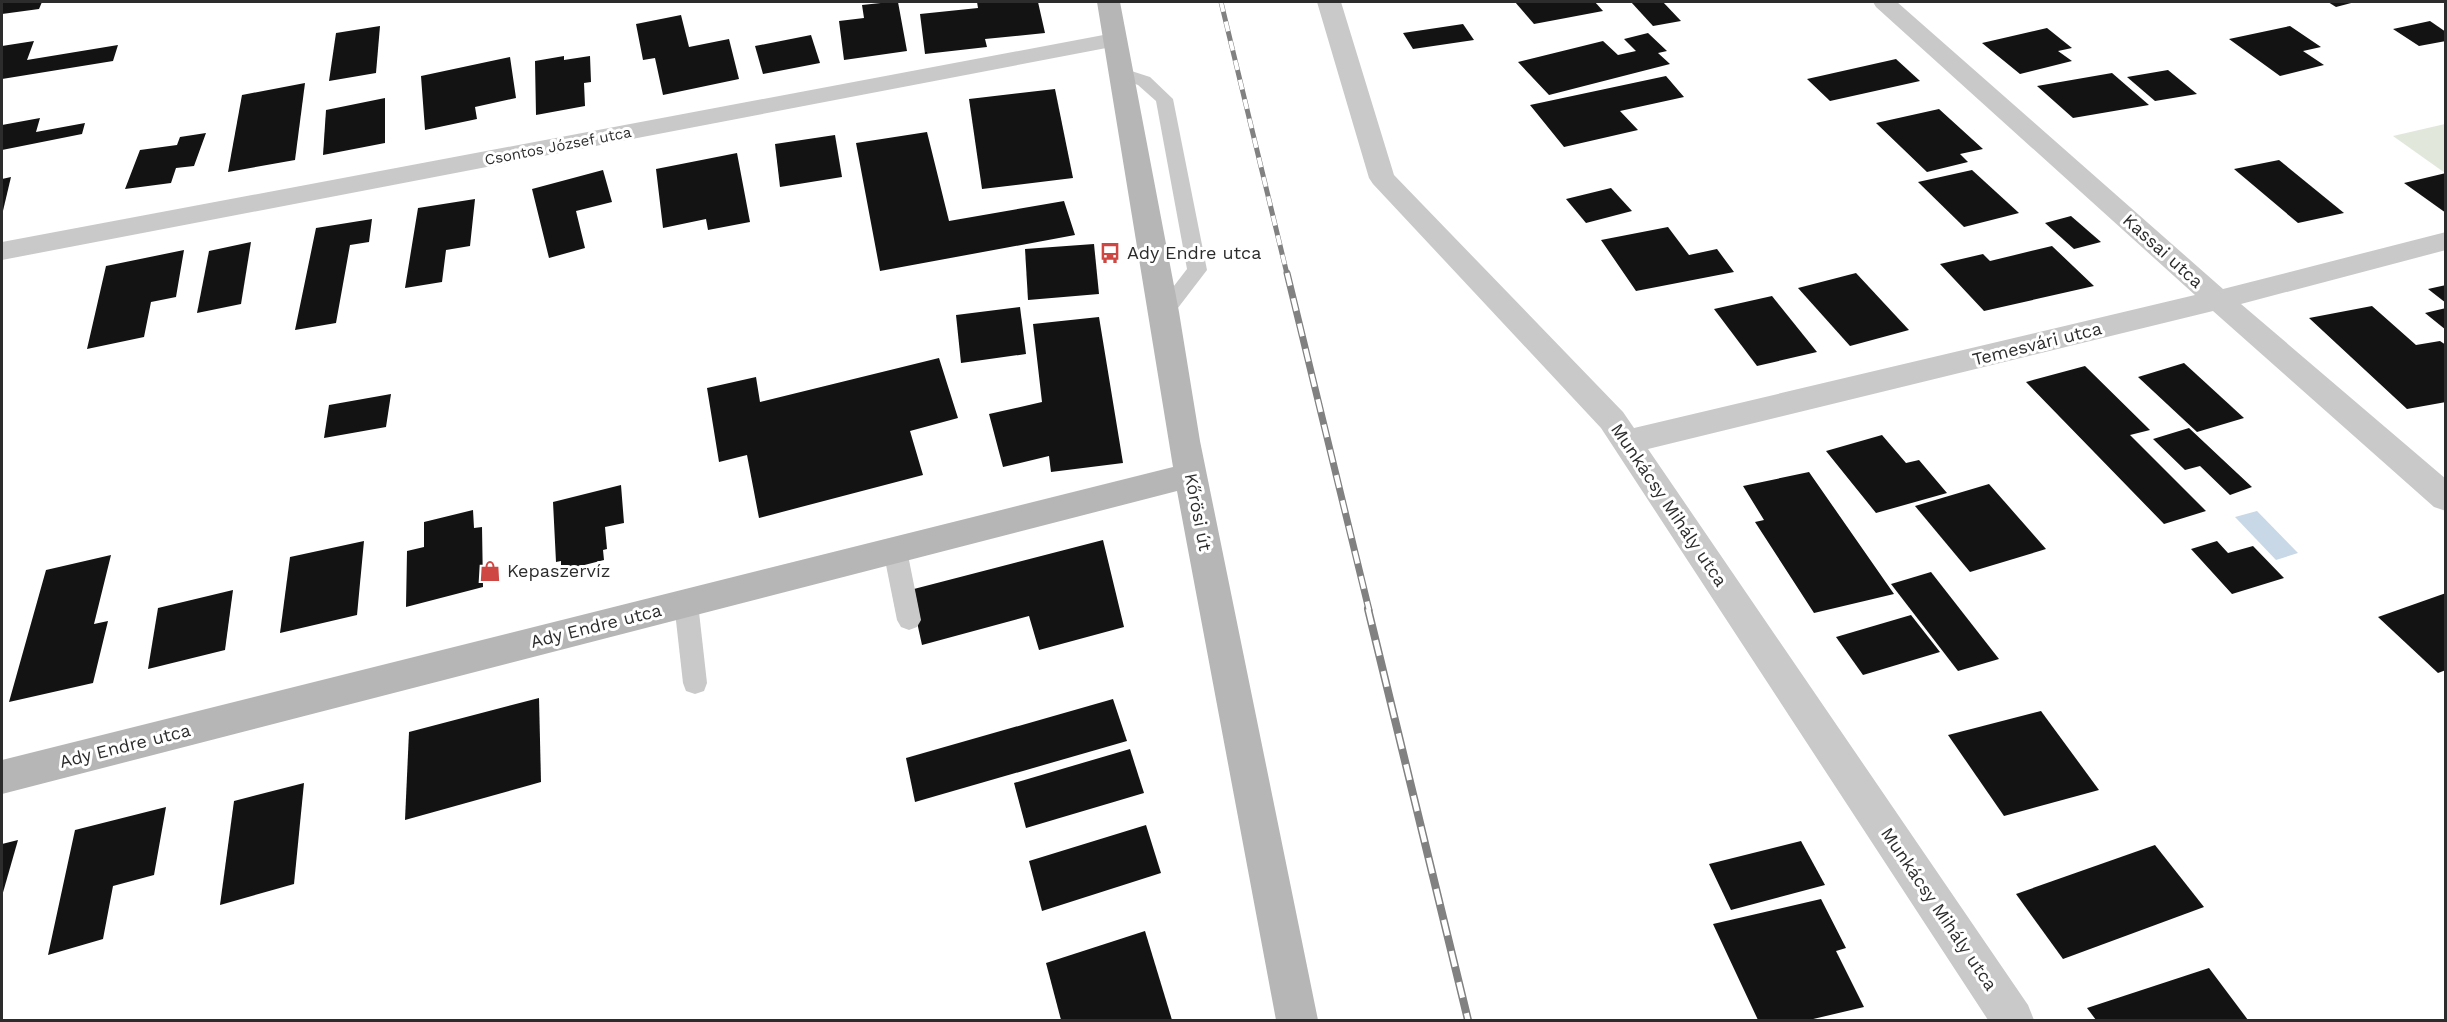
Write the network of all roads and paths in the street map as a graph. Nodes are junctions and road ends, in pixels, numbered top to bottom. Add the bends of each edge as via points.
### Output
1 (1108, 2) edge
2 (1329, 2) edge
3 (1884, 2) edge
4 (1114, 40) junction
5 (1119, 72) junction
6 (2445, 241) edge
7 (2, 251) edge
8 (2218, 300) junction
9 (1164, 312) junction
10 (1627, 442) junction
11 (1191, 475) junction
12 (2445, 498) edge
13 (895, 550) junction
14 (686, 603) junction
15 (909, 620) dead end
16 (695, 683) dead end
17 (2, 777) edge
18 (1297, 1020) edge
19 (2013, 1020) edge

1 - 4 main road, Kőrösi út
2 - 10 street, Munkácsy Mihály utca via 1382,178 1612,420
3 - 8 street, Kassai utca
4 - 5 main road, Kőrösi út
4 - 7 street, Csontos József utca
5 - 9 main road, Kőrösi út
5 - 9 lane via 1144,81 1164,99 1197,270
6 - 8 street, Temesvári utca
8 - 10 street, Temesvári utca
8 - 12 street, Kassai utca
9 - 11 main road, Kőrösi út
10 - 19 street, Munkácsy Mihály utca
11 - 13 main road, Ady Endre utca
11 - 18 main road, Kőrösi út
13 - 14 main road, Ady Endre utca
13 - 15 lane
14 - 16 lane
14 - 17 main road, Ady Endre utca

